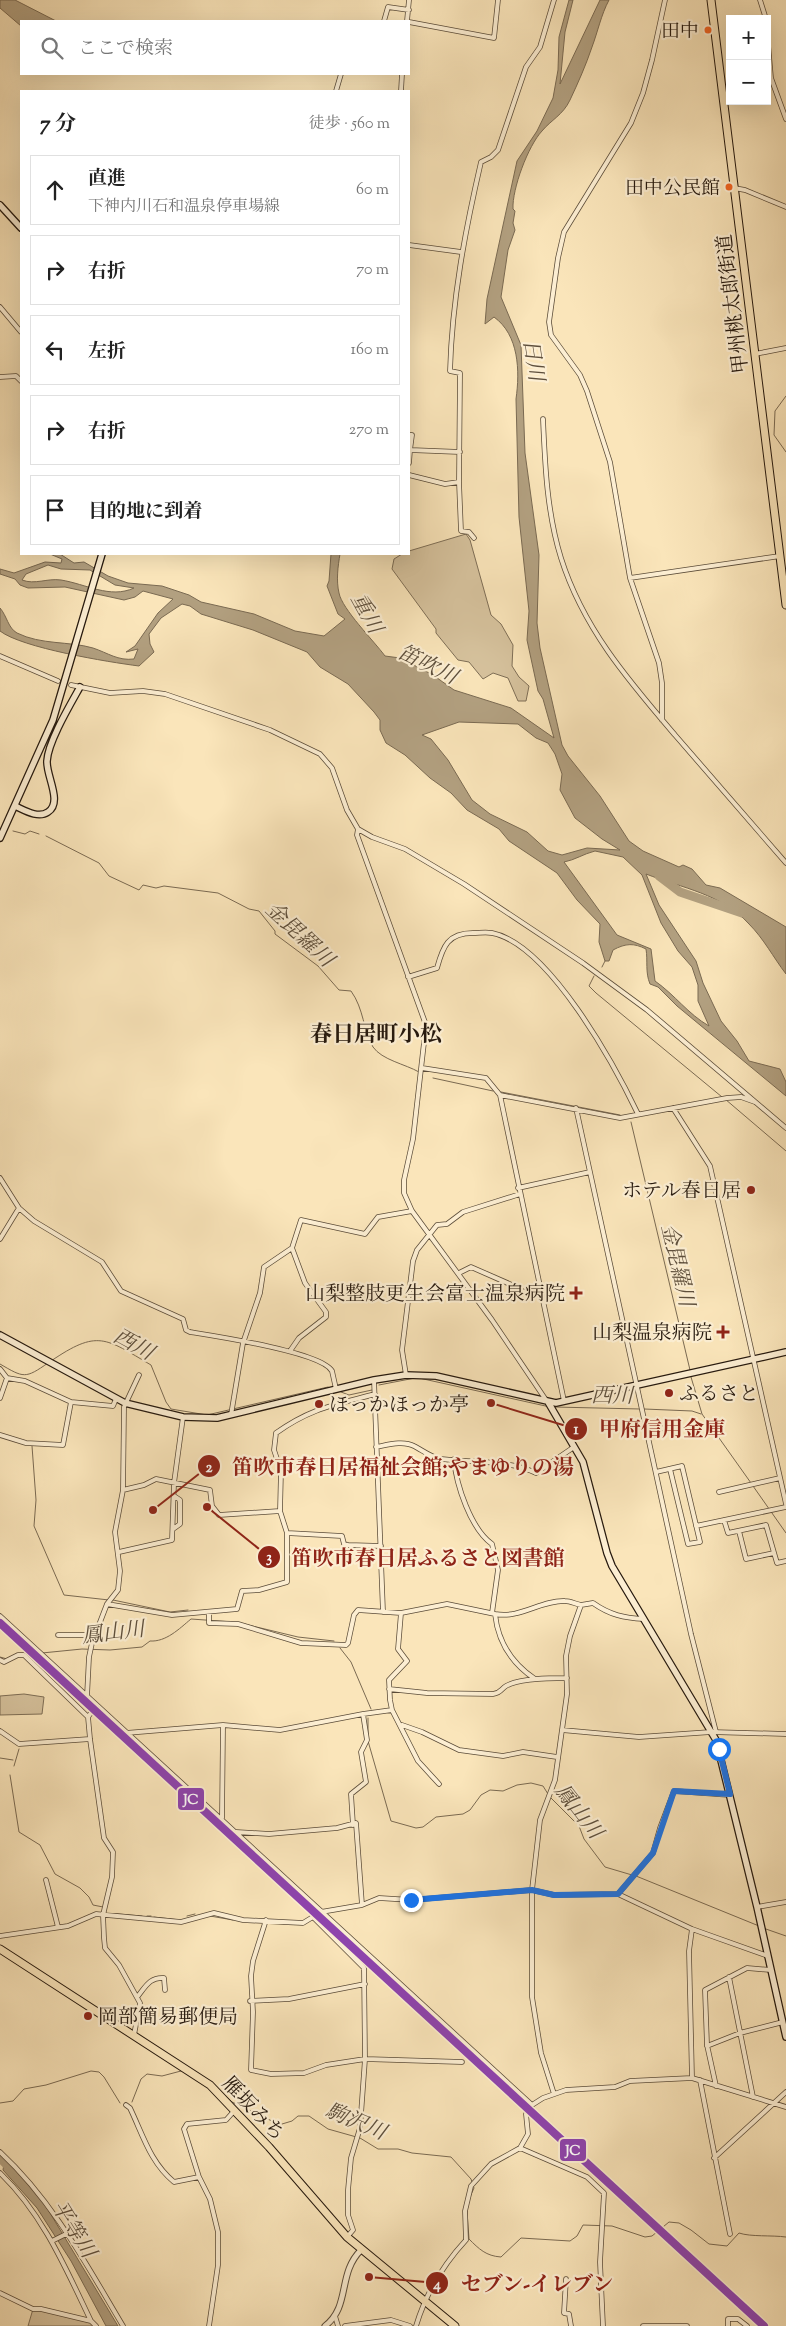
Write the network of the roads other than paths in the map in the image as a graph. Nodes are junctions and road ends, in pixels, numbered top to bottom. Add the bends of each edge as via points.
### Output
1 (409, 0) edge
2 (498, 0) edge
3 (554, 0) edge
4 (664, 0) edge
5 (711, 0) edge
6 (760, 0) edge
7 (409, 10) junction
8 (765, 15) edge
9 (384, 20) edge
10 (408, 20) edge
11 (410, 22) edge
12 (769, 60) edge
13 (341, 75) edge
14 (402, 75) edge
15 (336, 90) edge
16 (401, 90) edge
17 (786, 119) edge
18 (734, 188) junction
19 (0, 205) edge
20 (786, 207) edge
21 (20, 227) edge
22 (410, 245) edge
23 (462, 252) junction
24 (0, 307) edge
25 (20, 331) edge
26 (786, 348) edge
27 (755, 354) junction
28 (0, 377) edge
29 (20, 380) edge
30 (543, 419) dead end
31 (410, 435) edge
32 (410, 450) joint
33 (460, 452) junction
34 (410, 475) edge
35 (459, 482) junction
36 (474, 538) dead end
37 (782, 552) edge
38 (102, 555) edge
39 (630, 578) junction
40 (786, 605) edge
41 (0, 656) edge
42 (58, 681) dead end
43 (71, 684) dead end
44 (80, 687) junction
45 (662, 720) junction
46 (15, 806) junction
47 (358, 829) junction
48 (0, 838) edge
49 (786, 863) edge
50 (408, 977) junction
51 (422, 1068) junction
52 (500, 1095) junction
53 (757, 1103) junction
54 (576, 1108) junction
55 (673, 1108) junction
56 (638, 1114) junction
57 (786, 1128) edge
58 (590, 1172) junction
59 (0, 1178) edge
60 (518, 1188) junction
61 (520, 1194) junction
62 (19, 1208) junction
63 (412, 1210) junction
64 (429, 1232) junction
65 (0, 1239) edge
66 (292, 1248) junction
67 (459, 1273) junction
68 (542, 1294) junction
69 (0, 1334) edge
70 (243, 1343) junction
71 (290, 1351) junction
72 (786, 1352) edge
73 (753, 1359) junction
74 (0, 1369) edge
75 (139, 1375) dead end
76 (406, 1375) junction
77 (7, 1378) junction
78 (374, 1380) junction
79 (636, 1385) junction
80 (336, 1390) junction
81 (375, 1394) junction
82 (0, 1398) edge
83 (116, 1398) junction
84 (564, 1401) junction
85 (71, 1402) junction
86 (125, 1403) junction
87 (550, 1406) junction
88 (232, 1414) junction
89 (183, 1417) junction
90 (677, 1425) dead end
91 (647, 1432) junction
92 (0, 1434) edge
93 (376, 1447) junction
94 (574, 1447) junction
95 (454, 1460) junction
96 (670, 1469) junction
97 (656, 1472) junction
98 (780, 1478) junction
99 (174, 1483) junction
100 (123, 1490) junction
101 (719, 1492) dead end
102 (786, 1506) edge
103 (280, 1511) junction
104 (724, 1520) junction
105 (696, 1526) junction
106 (739, 1531) junction
107 (287, 1533) junction
108 (381, 1546) junction
109 (119, 1552) junction
110 (774, 1553) junction
111 (786, 1561) edge
112 (108, 1604) junction
113 (581, 1605) junction
114 (383, 1612) junction
115 (401, 1613) junction
116 (493, 1613) junction
117 (209, 1614) junction
118 (0, 1616) edge
119 (644, 1619) junction
120 (58, 1635) dead end
121 (96, 1635) junction
122 (0, 1660) edge
123 (567, 1678) junction
124 (535, 1679) junction
125 (389, 1689) junction
126 (87, 1696) junction
127 (96, 1706) junction
128 (392, 1710) junction
129 (363, 1714) junction
130 (89, 1716) junction
131 (224, 1725) junction
132 (402, 1725) junction
133 (562, 1730) junction
134 (0, 1731) edge
135 (714, 1732) junction
136 (126, 1733) junction
137 (786, 1734) edge
138 (90, 1739) junction
139 (557, 1757) junction
140 (439, 1784) dead end
141 (730, 1794) junction
142 (222, 1818) junction
143 (352, 1825) junction
144 (235, 1832) junction
145 (46, 1880) dead end
146 (532, 1890) junction
147 (618, 1894) junction
148 (786, 1902) edge
149 (362, 1905) junction
150 (757, 1908) junction
151 (321, 1912) junction
152 (103, 1915) junction
153 (313, 1917) junction
154 (266, 1920) junction
155 (58, 1927) junction
156 (692, 1929) junction
157 (0, 1936) edge
158 (0, 1948) edge
159 (768, 1956) junction
160 (771, 1970) junction
161 (729, 1977) junction
162 (366, 1984) junction
163 (165, 1990) dead end
164 (138, 1996) junction
165 (250, 2001) junction
166 (783, 2022) junction
167 (740, 2033) junction
168 (134, 2035) junction
169 (786, 2037) edge
170 (707, 2046) junction
171 (365, 2059) junction
172 (462, 2062) dead end
173 (692, 2078) junction
174 (700, 2080) junction
175 (716, 2086) junction
176 (786, 2092) edge
177 (554, 2094) junction
178 (753, 2097) junction
179 (773, 2103) junction
180 (126, 2104) dead end
181 (532, 2105) junction
182 (786, 2107) edge
183 (235, 2110) junction
184 (520, 2148) junction
185 (0, 2152) edge
186 (714, 2158) junction
187 (0, 2173) edge
188 (199, 2176) junction
189 (68, 2232) junction
190 (730, 2234) dead end
191 (348, 2237) junction
192 (52, 2241) junction
193 (361, 2250) junction
194 (566, 2279) dead end
195 (0, 2293) edge
196 (424, 2300) junction
197 (335, 2316) junction
198 (91, 2321) junction
199 (96, 2326) edge
200 (123, 2326) edge
201 (209, 2326) edge
202 (325, 2326) edge
203 (338, 2326) edge
204 (345, 2326) edge
205 (410, 2326) edge
206 (416, 2326) edge
207 (455, 2326) edge
208 (571, 2326) edge
209 (603, 2326) edge
210 (643, 2326) edge
211 (687, 2326) edge
212 (728, 2326) edge
213 (747, 2326) edge

1 - 7 street
2 - 11 street via 494,38
3 - 23 street via 540,47 526,67 498,150 481,162
4 - 39 street via 652,60 631,123 564,232 549,322 551,335 580,375 610,462
5 - 18 highway, 甲州桃太郎街道
6 - 8 street
7 - 9 street via 388,7
7 - 10 street
12 - 17 street via 771,78
13 - 15 street
14 - 16 street
18 - 20 street
18 - 27 highway, 甲州桃太郎街道
19 - 21 main road
22 - 23 street
23 - 33 street via 450,371 460,373
24 - 25 street
26 - 27 street
27 - 37 highway, 甲州桃太郎街道
28 - 29 street via 16,376
30 - 45 street via 551,514 570,583 585,616 611,658
31 - 32 street
32 - 33 street
33 - 35 street
34 - 35 street via 445,484
35 - 36 street via 461,531
37 - 39 street
37 - 40 highway, 甲州桃太郎街道
38 - 46 main road via 52,720
39 - 45 street via 659,663
41 - 42 street
43 - 44 street
44 - 46 main road via 47,758 47,774 55,795 52,806 48,812 32,814
44 - 47 street via 110,693 143,691 165,694 246,721 308,747 320,754 332,768 347,810
45 - 49 street
46 - 48 main road
47 - 50 street via 356,835
47 - 53 street via 405,849 521,921 647,1010
50 - 51 street via 426,1025
50 - 56 street via 437,968 441,953 452,937 459,933 492,933 528,952 573,1002 620,1077
51 - 52 street via 486,1078
51 - 63 street via 404,1180 404,1193
52 - 54 street
52 - 60 street via 514,1154
53 - 55 street via 741,1097
53 - 57 street
54 - 56 street via 620,1118
54 - 58 street
55 - 56 street
55 - 73 street via 710,1166
58 - 60 street
58 - 79 street
59 - 62 street
60 - 61 street
61 - 64 street via 463,1212
61 - 68 street
62 - 65 street
62 - 70 street via 34,1222 102,1262 121,1291 184,1319 186,1330 190,1332
63 - 64 street
63 - 66 street via 378,1217 365,1234 301,1220
64 - 67 street
64 - 76 street via 413,1261 402,1350
66 - 70 street via 264,1267 260,1292
66 - 71 street via 305,1283 326,1312 326,1317 299,1338
67 - 68 street via 471,1267 512,1285 516,1290
67 - 87 street
68 - 84 street
69 - 83 main road
70 - 71 street
70 - 88 street
71 - 80 street via 330,1368
72 - 73 main road
73 - 79 main road
73 - 98 street
74 - 77 street
75 - 86 street
76 - 78 main road
76 - 87 main road via 436,1376
77 - 82 street
77 - 85 street via 25,1381
78 - 80 main road
78 - 81 street
79 - 84 main road
79 - 91 street
80 - 88 main road
81 - 93 street
81 - 103 street via 315,1410 276,1433 274,1450 281,1471
83 - 85 street via 114,1406
83 - 86 main road
84 - 87 main road
85 - 92 street via 63,1445 26,1443
86 - 89 main road
86 - 100 street
87 - 94 main road
88 - 89 main road via 200,1419
89 - 99 street
90 - 91 street
91 - 97 street
93 - 95 street via 399,1443 413,1445 439,1459
93 - 108 street
94 - 95 street via 536,1473 508,1465
94 - 119 main road via 589,1479 607,1553
95 - 116 street via 457,1480 476,1527 481,1536 492,1544 498,1570
96 - 97 street
96 - 105 street via 682,1466
96 - 105 street via 688,1544 700,1542
97 - 135 street
98 - 101 street
98 - 102 street
99 - 100 street via 156,1479
99 - 103 street via 210,1490 212,1506 219,1515
99 - 109 street via 172,1540
100 - 109 street via 115,1532
102 - 104 street
103 - 107 street
104 - 105 street
104 - 106 street via 728,1533
106 - 110 street via 766,1525
106 - 110 street via 746,1559
107 - 108 street via 342,1536 344,1544
107 - 117 street via 287,1582 242,1591 238,1609
108 - 114 street
109 - 112 street via 118,1590
110 - 111 street via 777,1563
112 - 117 street via 172,1614
112 - 121 street
113 - 116 street via 566,1601 518,1613
113 - 119 street via 593,1604 622,1618
113 - 123 street via 566,1656
114 - 115 street
114 - 117 street via 358,1610 346,1645 301,1643 238,1624 209,1622
115 - 116 street via 447,1604
115 - 125 street via 398,1649 407,1661 391,1677
116 - 124 street via 497,1632 507,1652 522,1670
118 - 126 street
119 - 135 main road
120 - 121 street
121 - 126 street via 89,1657
122 - 130 street via 4,1662 24,1655
123 - 124 street
123 - 133 street
124 - 125 street via 506,1686 500,1693 493,1694
125 - 128 street
126 - 127 street
127 - 130 street
127 - 136 street
128 - 129 street
128 - 132 street
129 - 131 street via 280,1730
129 - 143 street via 367,1740 361,1752 366,1782 350,1794
130 - 138 street
131 - 136 street
131 - 142 street
132 - 139 street via 459,1750 504,1756 523,1752
132 - 140 street via 418,1762
133 - 135 street via 639,1737
133 - 139 street
134 - 138 street via 19,1744
135 - 137 street
135 - 141 main road
136 - 142 street
138 - 152 street via 104,1838 113,1852 112,1877
139 - 146 street via 555,1780 540,1820
141 - 147 street via 674,1791 653,1853
141 - 150 main road
142 - 144 street
143 - 144 street via 269,1834
143 - 149 street via 356,1823
144 - 151 street
145 - 155 street
146 - 147 street via 554,1895
146 - 149 street via 411,1900 379,1898
146 - 177 street via 532,1997 541,2053
147 - 156 street
148 - 150 street
149 - 151 street
150 - 159 main road
151 - 153 street
151 - 181 street
152 - 154 street via 181,1922 214,1913 243,1920
152 - 155 street via 96,1914 84,1921
152 - 164 street via 105,1948
153 - 154 street via 303,1923
153 - 162 street via 364,1968
154 - 165 street via 253,1961
155 - 157 street
156 - 159 street
156 - 173 street via 689,1951
158 - 168 highway, 雁坂みち
159 - 160 main road
160 - 161 street via 747,1968
160 - 166 main road
161 - 167 street
161 - 170 street via 705,1990
162 - 165 street via 289,1999
162 - 171 street
163 - 164 street via 164,1978 157,1978 151,1980
164 - 168 street via 140,2003
165 - 171 street via 253,2012 251,2070 304,2074 326,2065
166 - 167 street
166 - 169 main road
167 - 170 street
167 - 178 street
168 - 183 highway, 雁坂みち via 210,2085
170 - 175 street
171 - 172 street
171 - 191 street via 358,2134 351,2158 348,2215 353,2230
173 - 174 street
173 - 177 street via 630,2081 615,2087
174 - 175 street
174 - 186 street
175 - 178 street
176 - 179 street
177 - 181 street
178 - 179 street
179 - 182 street
179 - 186 street
180 - 188 street via 154,2162 162,2171 174,2182
181 - 184 street via 526,2114 528,2134
183 - 188 street via 226,2120 187,2124 184,2129
183 - 191 highway, 雁坂みち
184 - 196 street via 492,2164 471,2186 465,2212 466,2240 443,2268
184 - 209 street via 587,2177 604,2193 600,2262
185 - 189 street via 31,2183
186 - 190 street
187 - 192 street via 27,2204
188 - 201 street via 210,2199 218,2232 218,2265
189 - 192 street
189 - 200 street
191 - 193 highway, 雁坂みち
192 - 198 street
193 - 196 highway, 雁坂みち
193 - 197 street via 348,2268 342,2303
194 - 208 street via 564,2313 569,2314
195 - 198 street via 32,2309
196 - 206 street
196 - 207 highway, 雁坂みち
197 - 202 street
197 - 203 street
198 - 199 street
204 - 205 street via 391,2320
210 - 211 street
212 - 213 street via 728,2319 738,2319

